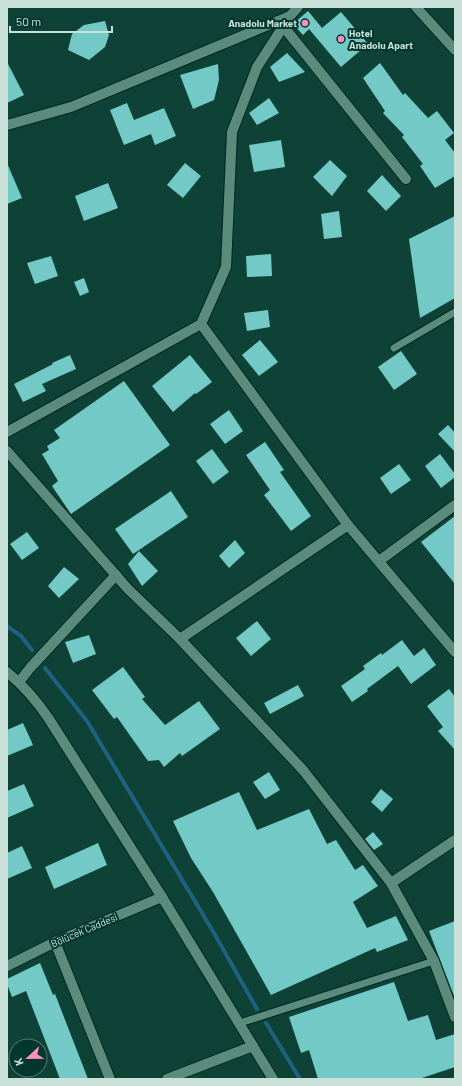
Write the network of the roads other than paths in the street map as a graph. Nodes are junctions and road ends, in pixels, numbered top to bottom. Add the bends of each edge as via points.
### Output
1 (298, 7) edge
2 (416, 7) edge
3 (290, 16) junction
4 (283, 26) junction
5 (455, 50) edge
6 (7, 126) edge
7 (406, 179) dead end
8 (455, 312) edge
9 (201, 324) junction
10 (394, 348) dead end
11 (7, 432) edge
12 (7, 451) edge
13 (455, 505) edge
14 (348, 524) junction
15 (379, 561) junction
16 (116, 575) junction
17 (180, 638) junction
18 (455, 652) edge
19 (7, 672) edge
20 (19, 682) junction
21 (455, 840) edge
22 (391, 883) junction
23 (162, 897) junction
24 (55, 942) junction
25 (434, 961) junction
26 (7, 966) edge
27 (455, 1017) edge
28 (244, 1022) junction
29 (254, 1046) junction
30 (110, 1079) edge
31 (168, 1079) edge
32 (273, 1079) edge

1 - 3 street
2 - 5 street
3 - 4 street
3 - 6 street via 71,107
4 - 7 street
4 - 9 street via 257,67 232,132 226,267
8 - 10 lane
9 - 11 street
9 - 14 street
12 - 16 street
13 - 15 street
14 - 15 street
14 - 17 street
15 - 18 street
16 - 17 street
16 - 20 street
17 - 22 street via 303,770
19 - 20 street
20 - 23 street via 49,719
21 - 22 street
22 - 25 street
23 - 24 street, Bölücek Caddesi
23 - 28 street
24 - 26 street, Bölücek Caddesi
24 - 30 street
25 - 27 street
25 - 28 lane
28 - 29 street
29 - 31 street
29 - 32 street

